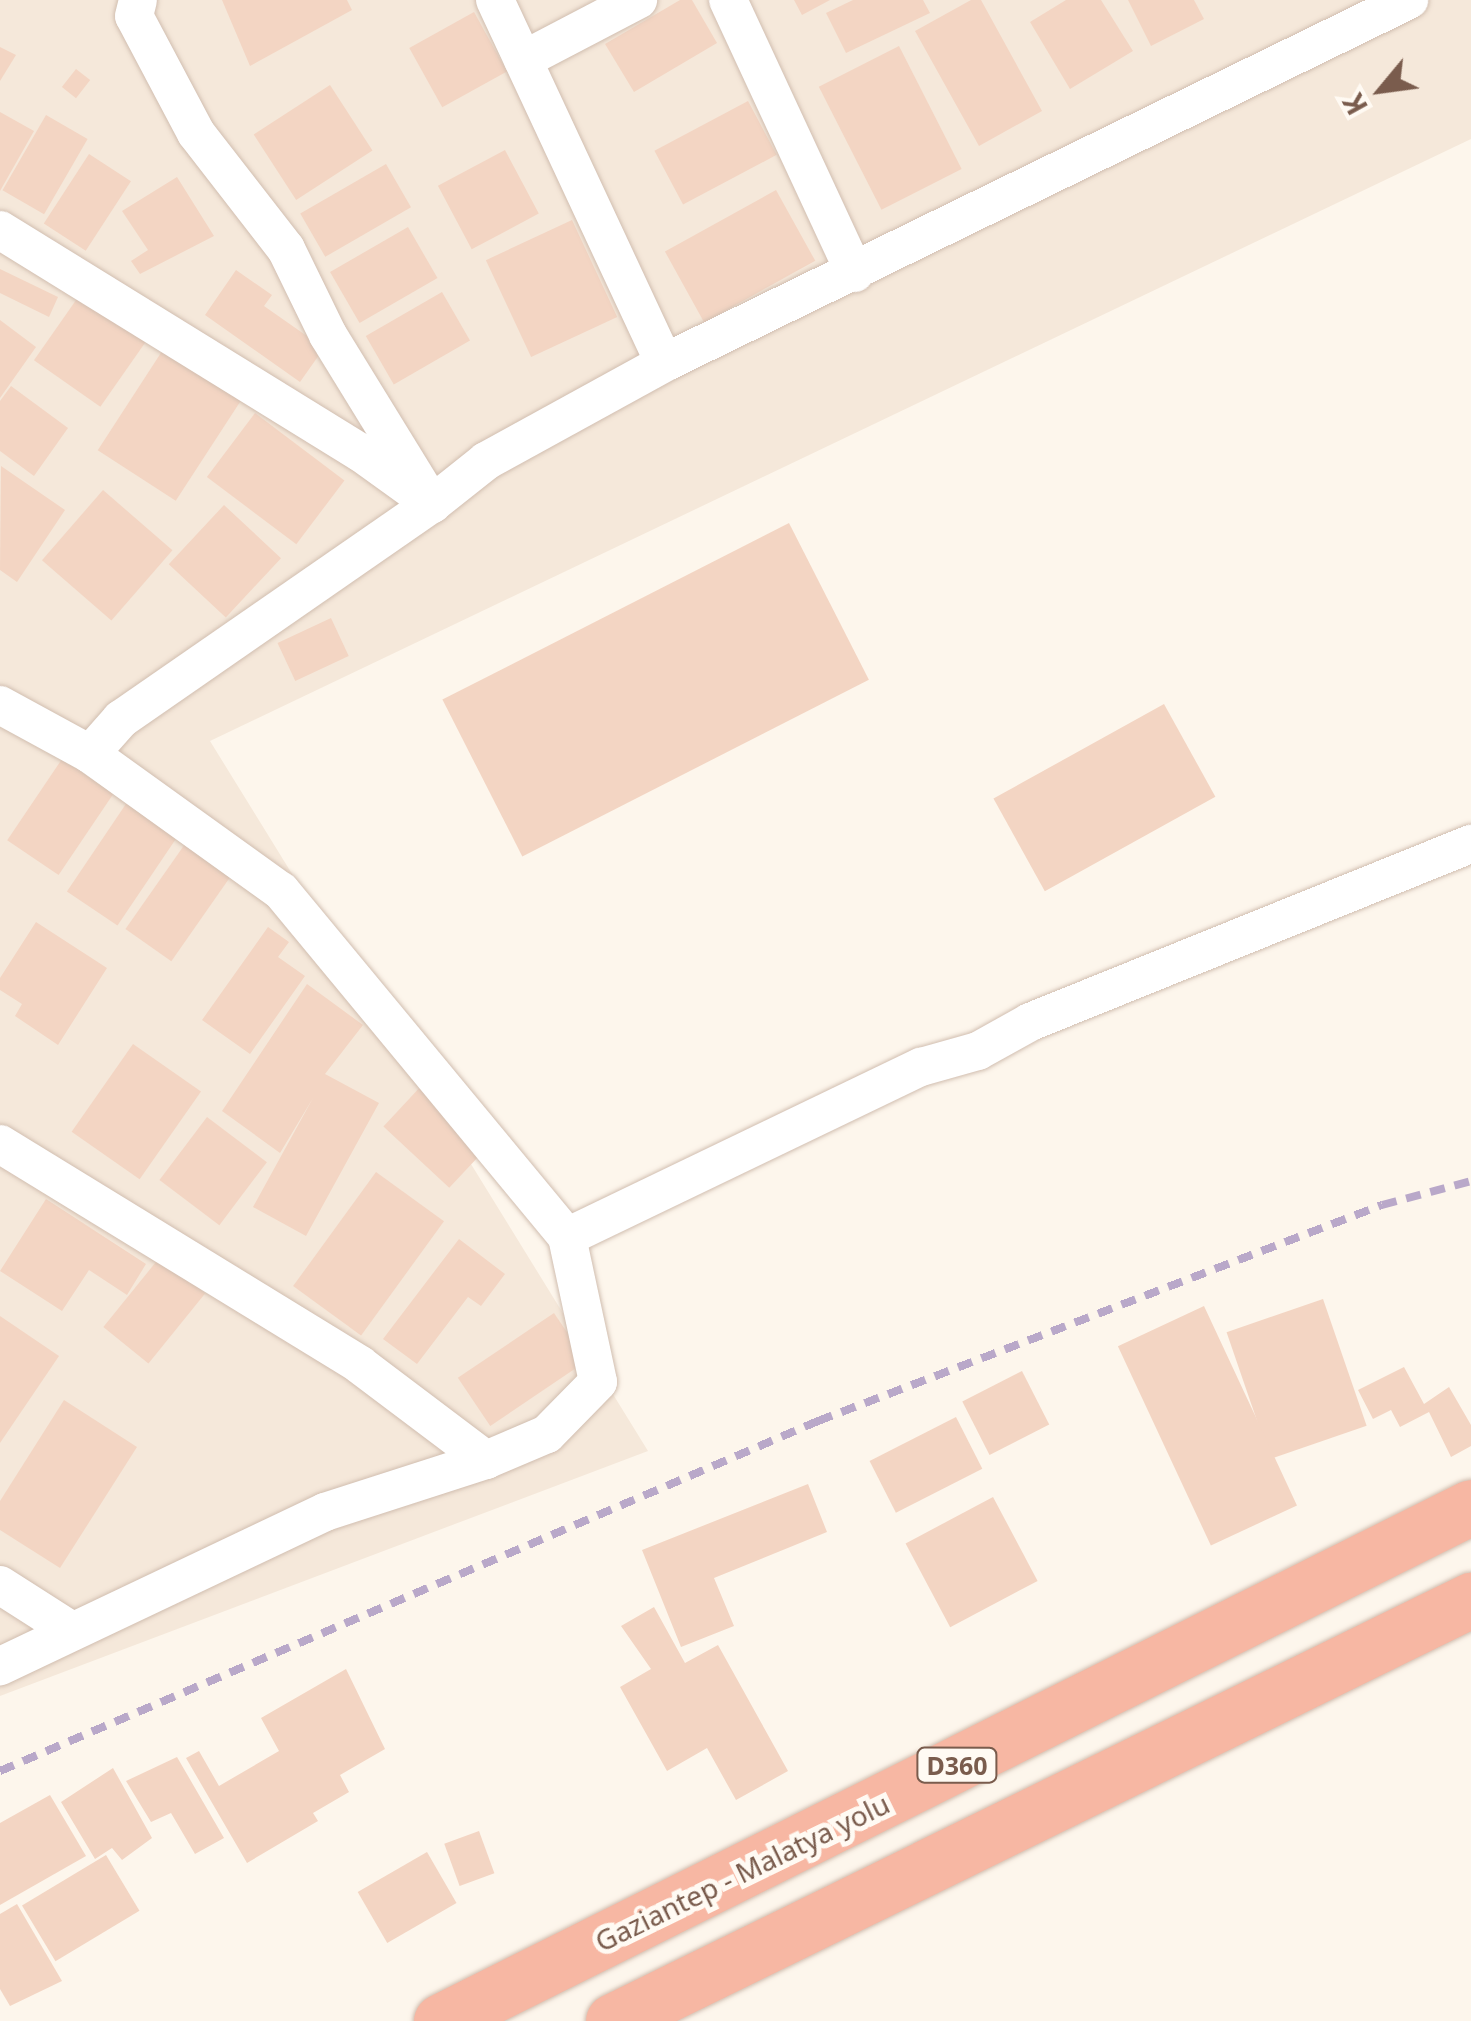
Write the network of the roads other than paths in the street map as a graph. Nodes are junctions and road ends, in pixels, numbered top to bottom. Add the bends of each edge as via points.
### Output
1 (138, 0) edge
2 (495, 0) edge
3 (638, 0) edge
4 (728, 0) edge
5 (1408, 0) edge
6 (523, 60) junction
7 (0, 230) edge
8 (855, 273) junction
9 (664, 362) junction
10 (432, 504) junction
11 (0, 705) edge
12 (90, 754) junction
13 (1471, 844) edge
14 (0, 1144) edge
15 (567, 1237) junction
16 (486, 1460) junction
17 (1471, 1507) edge
18 (0, 1585) edge
19 (1471, 1600) edge
20 (72, 1631) junction
21 (0, 1666) edge
22 (442, 2021) edge
23 (613, 2021) edge

1 - 10 street via 134,16 196,133 286,249 328,335
2 - 6 street
3 - 6 street
4 - 8 street
5 - 8 street
6 - 9 street
7 - 10 street via 360,452
8 - 9 street
9 - 10 street via 486,461
10 - 12 street via 121,719
11 - 12 street
12 - 15 street via 281,891
13 - 15 street via 1030,1022 978,1051 922,1067
14 - 16 street via 360,1365
15 - 16 street via 598,1382 547,1434
16 - 20 street via 325,1512
17 - 22 highway, Gaziantep - Malatya yolu / D360
18 - 20 street
19 - 23 highway
20 - 21 street

